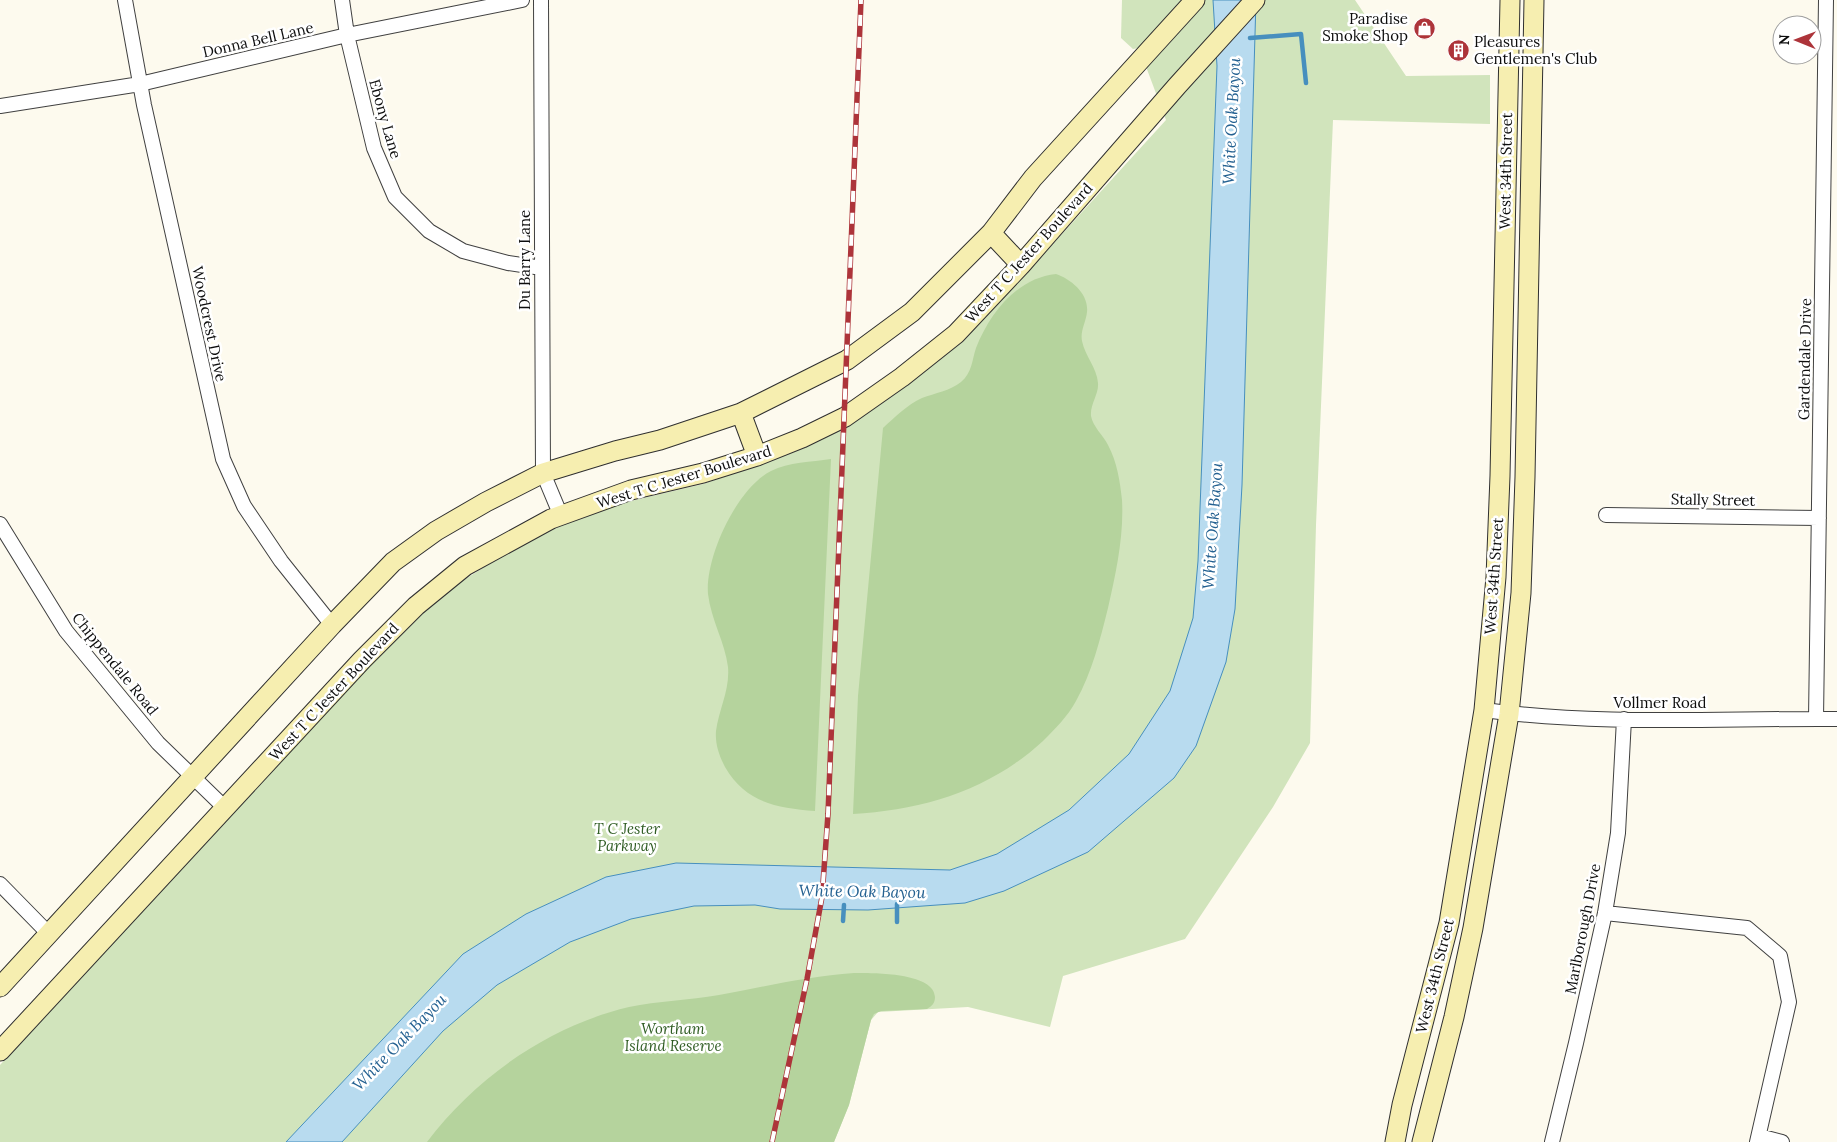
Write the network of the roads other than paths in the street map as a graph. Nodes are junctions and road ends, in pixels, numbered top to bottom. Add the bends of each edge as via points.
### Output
1 (125, 0) edge
2 (342, 0) edge
3 (522, 0) edge
4 (541, 0) edge
5 (1195, 0) edge
6 (1255, 0) edge
7 (1510, 0) edge
8 (1534, 0) edge
9 (1826, 0) edge
10 (347, 35) junction
11 (140, 84) junction
12 (0, 106) edge
13 (990, 233) junction
14 (1021, 265) junction
15 (542, 268) junction
16 (740, 413) junction
17 (757, 456) junction
18 (543, 473) junction
19 (1606, 515) dead end
20 (561, 516) junction
21 (1819, 518) junction
22 (0, 524) edge
23 (332, 625) junction
24 (1484, 710) junction
25 (1509, 714) junction
26 (1816, 718) junction
27 (1624, 719) junction
28 (1837, 719) edge
29 (193, 776) junction
30 (225, 808) junction
31 (0, 884) edge
32 (1605, 913) junction
33 (1450, 923) junction
34 (1473, 928) junction
35 (49, 934) junction
36 (0, 987) edge
37 (0, 1051) edge
38 (1758, 1139) edge
39 (1396, 1140) edge
40 (1422, 1140) edge
41 (1552, 1142) edge
42 (1782, 1142) edge

1 - 11 street, Woodcrest Drive
2 - 10 street, Ebony Lane
3 - 10 street, Donna Bell Lane
4 - 15 street, Du Barry Lane
5 - 13 main road via 1033,178
6 - 14 main road, West T C Jester Boulevard
7 - 24 main road, West 34th Street via 1499,504
8 - 25 main road, West 34th Street via 1521,593
9 - 21 street, Gardendale Drive
10 - 11 street, Donna Bell Lane
10 - 15 street, Ebony Lane via 374,148 395,197 429,231 463,251
11 - 12 street, Donna Bell Lane
11 - 23 street, Woodcrest Drive via 223,459 244,506 281,561
13 - 14 main road
13 - 16 main road via 912,312 847,360
14 - 17 main road, West T C Jester Boulevard via 956,334 902,376 845,416
15 - 18 street, Du Barry Lane
16 - 17 main road
16 - 18 main road via 660,440
17 - 20 main road, West T C Jester Boulevard via 631,490
18 - 20 street, Du Barry Lane
18 - 23 main road via 436,530 393,562
19 - 21 street, Stally Street
20 - 30 main road, West T C Jester Boulevard via 465,566 416,606
21 - 26 street, Gardendale Drive
22 - 29 street, Chippendale Road via 66,631 158,743
23 - 29 main road
24 - 25 street, Vollmer Road
24 - 33 main road, West 34th Street
25 - 27 street, Vollmer Road
25 - 34 main road, West 34th Street
26 - 27 street, Vollmer Road
26 - 28 street, Vollmer Road
27 - 32 street, Marlborough Drive via 1618,833
29 - 30 street, Chippendale Road
29 - 35 main road
30 - 37 main road, West T C Jester Boulevard
31 - 35 street
32 - 38 street via 1747,928 1780,956 1789,1002
32 - 41 street, Marlborough Drive
33 - 34 main road
33 - 39 main road, West 34th Street via 1402,1105
34 - 40 main road, West 34th Street
35 - 36 main road
38 - 42 street
39 - 40 main road

